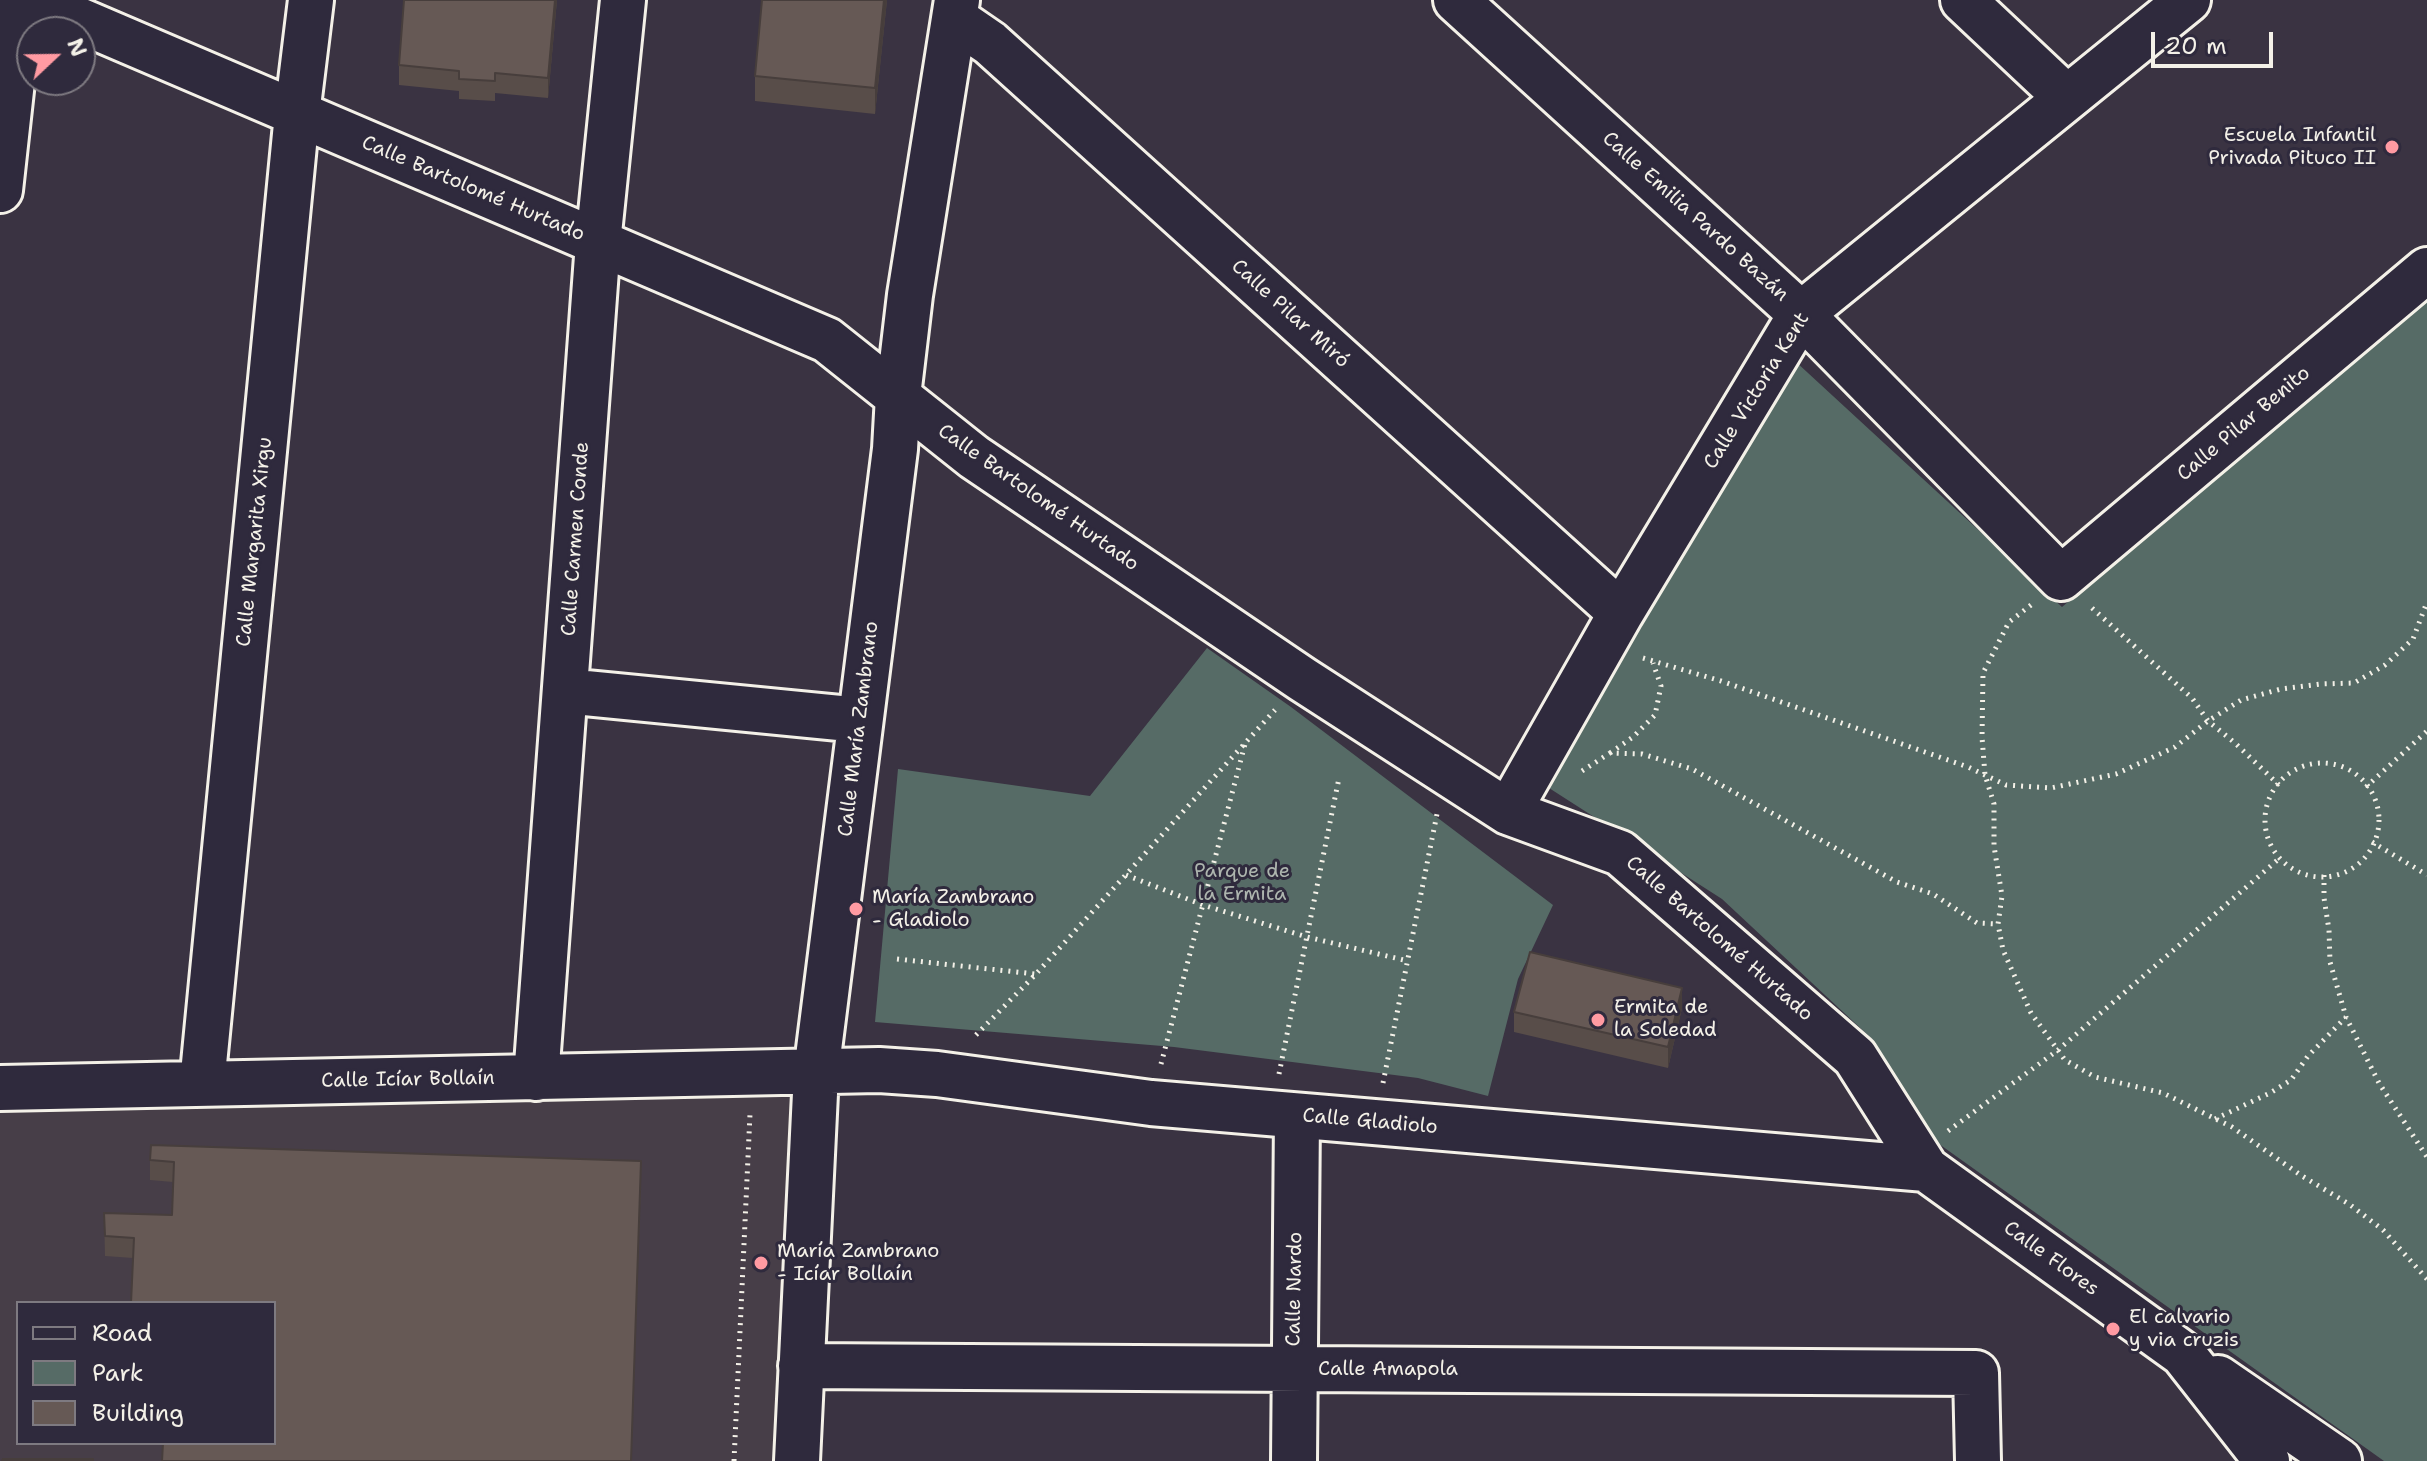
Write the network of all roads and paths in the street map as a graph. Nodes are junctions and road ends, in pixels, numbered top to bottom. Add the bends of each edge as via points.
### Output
1 (21, 0) edge
2 (32, 0) edge
3 (311, 0) edge
4 (623, 0) edge
5 (1456, 0) edge
6 (1963, 0) edge
7 (2188, 0) edge
8 (956, 10) edge
9 (2066, 97) junction
10 (297, 114) junction
11 (0, 190) edge
12 (598, 243) junction
13 (2427, 270) edge
14 (1801, 314) junction
15 (898, 396) junction
16 (2061, 578) junction
17 (2427, 602) edge
18 (1613, 627) junction
19 (1652, 662) junction
20 (1302, 679) junction
21 (565, 691) junction
22 (860, 720) junction
23 (2208, 721) junction
24 (2427, 731) edge
25 (1245, 742) junction
26 (1610, 753) junction
27 (1446, 772) junction
28 (1578, 774) dead end
29 (1985, 775) junction
30 (1339, 778) dead end
31 (2279, 785) junction
32 (2366, 787) junction
33 (1508, 812) junction
34 (2372, 842) junction
35 (2281, 857) junction
36 (1125, 875) junction
37 (2324, 875) junction
38 (2427, 875) edge
39 (1203, 905) junction
40 (1998, 924) junction
41 (1307, 937) junction
42 (897, 959) dead end
43 (1408, 961) junction
44 (1036, 974) junction
45 (2346, 1017) junction
46 (2058, 1050) junction
47 (816, 1073) junction
48 (937, 1074) junction
49 (536, 1078) junction
50 (202, 1084) junction
51 (0, 1088) edge
52 (1151, 1103) junction
53 (1284, 1115) junction
54 (2215, 1119) junction
55 (1375, 1123) junction
56 (2427, 1157) edge
57 (1921, 1161) junction
58 (2427, 1279) edge
59 (2183, 1354) junction
60 (801, 1366) junction
61 (1295, 1369) junction
62 (797, 1461) edge
63 (1294, 1461) edge
64 (1978, 1461) edge
65 (2267, 1461) edge
66 (2339, 1461) edge

1 - 11 street
2 - 10 street, Calle Bartolomé Hurtado
3 - 10 street, Calle Margarita Xirgu
4 - 12 street, Calle Carmen Conde
5 - 14 street, Calle Emilia Pardo Bazán
6 - 9 street
7 - 9 street, Calle Victoria Kent
8 - 15 street, Calle María Zambrano
8 - 18 street, Calle Pilar Miró
9 - 14 street, Calle Victoria Kent
10 - 12 street, Calle Bartolomé Hurtado
10 - 50 street, Calle Margarita Xirgu
12 - 15 street, Calle Bartolomé Hurtado via 827,340
12 - 21 street, Calle Carmen Conde
13 - 16 street, Calle Pilar Benito
14 - 16 street, Calle Emilia Pardo Bazán
14 - 18 street, Calle Victoria Kent
15 - 20 street, Calle Bartolomé Hurtado via 974,457
15 - 22 street, Calle María Zambrano
16 - 23 path via 2192,698
16 - 29 path via 2009,622 1983,673
17 - 23 path via 2413,639 2385,665 2354,683 2281,689 2241,700
18 - 19 path
18 - 33 street, Calle Victoria Kent
19 - 26 path via 1661,686 1655,715
19 - 29 path via 1721,681
20 - 25 path
20 - 27 street, Calle Bartolomé Hurtado
21 - 22 street
21 - 49 street, Calle Carmen Conde
22 - 47 street, Calle María Zambrano
23 - 29 path via 2175,747 2116,774 2051,788 2006,785
23 - 31 path
24 - 32 path
25 - 36 path
25 - 39 path
26 - 28 path
26 - 40 path via 1642,754 1692,769 1897,882 1933,894 1977,923
27 - 33 street, Calle Bartolomé Hurtado
27 - 43 path
29 - 40 path via 1994,804 2002,896
30 - 41 path
31 - 32 path via 2290,772 2323,762 2340,765
31 - 35 path via 2269,797 2265,829
32 - 34 path via 2379,814
33 - 57 street, Calle Bartolomé Hurtado via 1620,853 1855,1057
34 - 37 path via 2354,868
34 - 38 path
35 - 37 path via 2307,876
35 - 46 path
36 - 39 path
36 - 44 path
37 - 45 path via 2330,962
39 - 41 path
39 - 52 path
40 - 46 path via 2003,950 2026,1002
41 - 43 path
41 - 53 path
42 - 44 path
43 - 55 path
44 - 48 path
45 - 54 path via 2291,1080
45 - 56 path via 2379,1083
46 - 54 path via 2095,1077 2163,1093
46 - 57 path
47 - 48 street, Calle Gladiolo
47 - 49 street, Calle Icíar Bollaín
47 - 60 street, Calle María Zambrano
48 - 52 street, Calle Gladiolo
49 - 50 street, Calle Icíar Bollaín
50 - 51 street, Calle Icíar Bollaín
52 - 53 street, Calle Gladiolo
53 - 55 street, Calle Gladiolo
53 - 61 street, Calle Nardo
54 - 58 path via 2372,1221
55 - 57 street, Calle Gladiolo
57 - 59 street, Calle Flores
59 - 65 street, Calle Flores
59 - 66 street
60 - 61 street, Calle Amapola
60 - 62 street, Calle María Zambrano
61 - 63 street, Calle Nardo
61 - 64 street, Calle Amapola via 1976,1373

